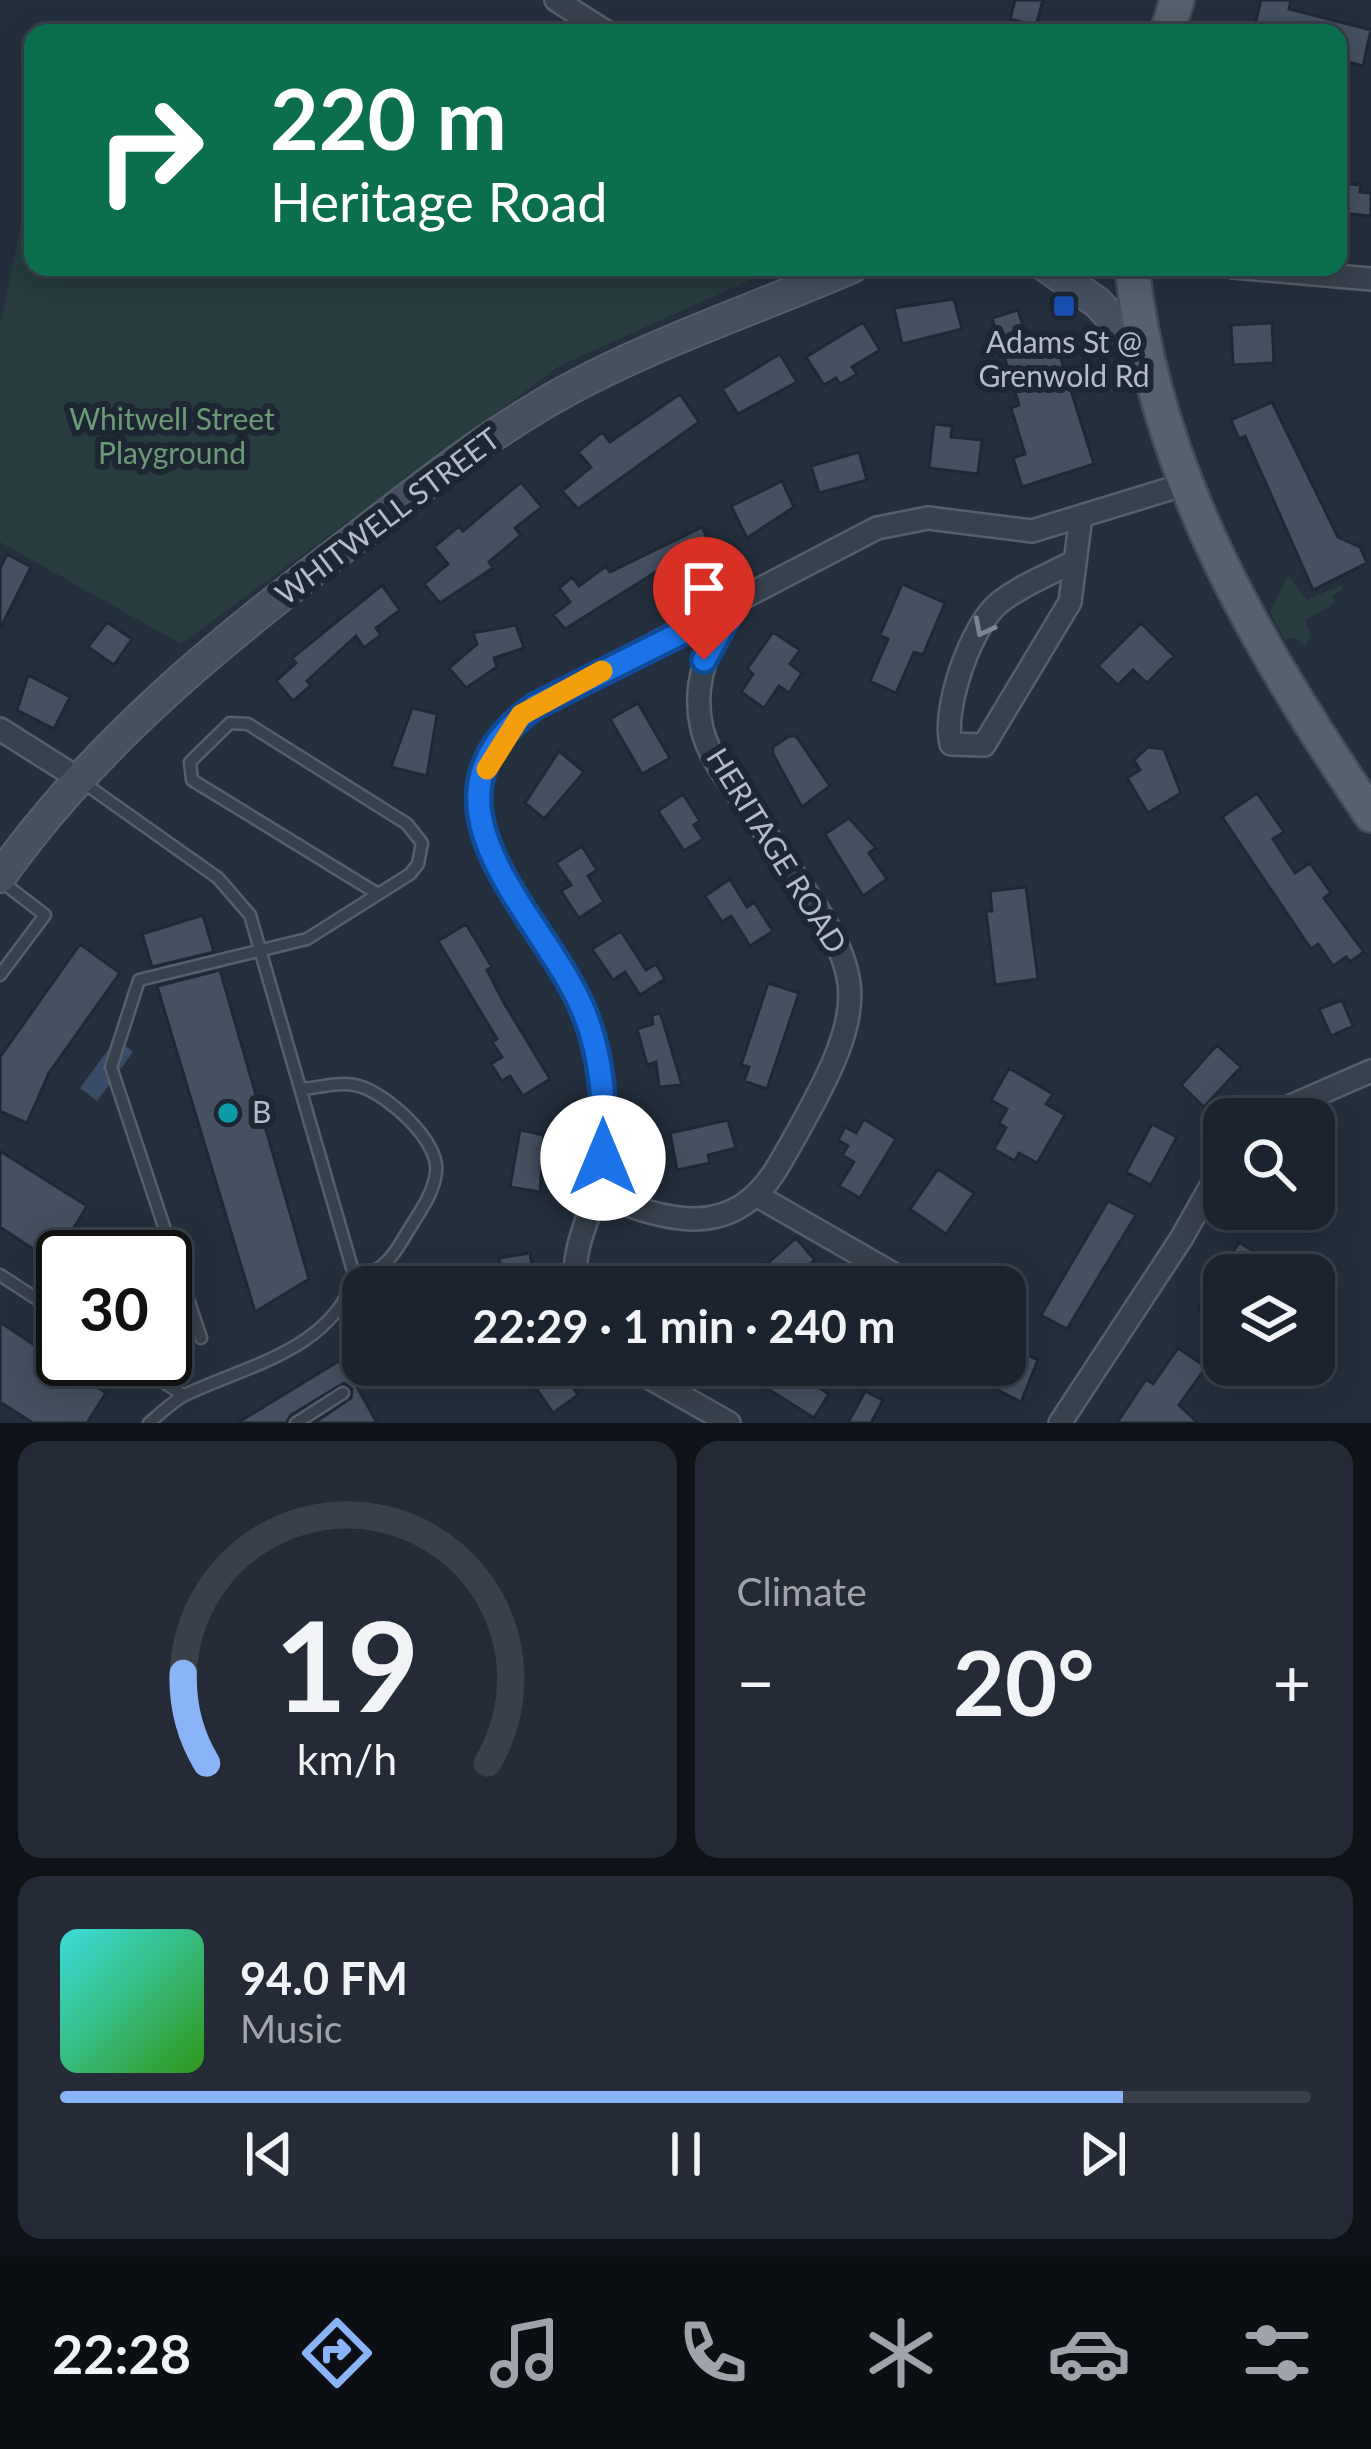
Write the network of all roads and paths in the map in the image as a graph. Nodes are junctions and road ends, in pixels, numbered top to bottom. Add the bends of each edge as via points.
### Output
1 (556, 0) edge
2 (594, 24) edge
3 (832, 276) edge
4 (1060, 276) edge
5 (1134, 276) edge
6 (1336, 276) edge
7 (1371, 279) edge
8 (1150, 362) junction
9 (1186, 484) junction
10 (1081, 516) junction
11 (1075, 561) junction
12 (733, 607) junction
13 (0, 730) edge
14 (79, 779) junction
15 (1371, 815) edge
16 (0, 879) edge
17 (378, 895) junction
18 (262, 951) junction
19 (0, 974) edge
20 (1371, 1071) edge
21 (303, 1090) junction
22 (1309, 1098) edge
23 (596, 1193) junction
24 (756, 1195) junction
25 (1203, 1200) edge
26 (352, 1266) edge
27 (385, 1266) edge
28 (576, 1266) edge
29 (879, 1266) edge
30 (0, 1275) edge
31 (36, 1298) edge
32 (342, 1308) edge
33 (200, 1339) dead end
34 (169, 1386) edge
35 (664, 1386) edge
36 (343, 1393) dead end
37 (183, 1395) junction
38 (149, 1423) edge
39 (296, 1423) edge
40 (730, 1423) edge
41 (1060, 1423) edge

1 - 2 street
3 - 14 street, WHITWELL STREET via 540,406 286,591 145,710
4 - 8 street via 1098,303
5 - 8 main road
6 - 7 street
8 - 9 main road
9 - 10 street
9 - 15 main road via 1250,628
10 - 11 street
10 - 12 street via 1032,531 928,518 896,522
11 -> 11 street via 995,605 951,691 951,744 985,745 1070,602
12 - 23 street via 535,706 509,728 483,780 481,817 493,866 572,986 591,1031 603,1088
12 - 24 street, HERITAGE ROAD via 701,671 704,735 836,935 852,997 831,1073
13 - 14 street
14 - 16 street, WHITWELL STREET
14 - 18 lane via 231,889
16 - 19 lane via 45,915
17 - 17 lane via 418,864 422,843 407,824 238,720 190,762 192,780
17 - 18 lane via 319,933
18 - 21 lane
18 - 33 lane via 139,980 111,1067
20 - 22 street
21 - 26 lane
21 - 27 lane via 343,1083 371,1090 430,1143 430,1194
23 - 24 street via 684,1222
23 - 28 street
24 - 29 street
25 - 41 street
30 - 31 lane
32 - 37 lane via 253,1370
34 - 37 lane
35 - 40 street
36 - 39 lane
37 - 38 lane

